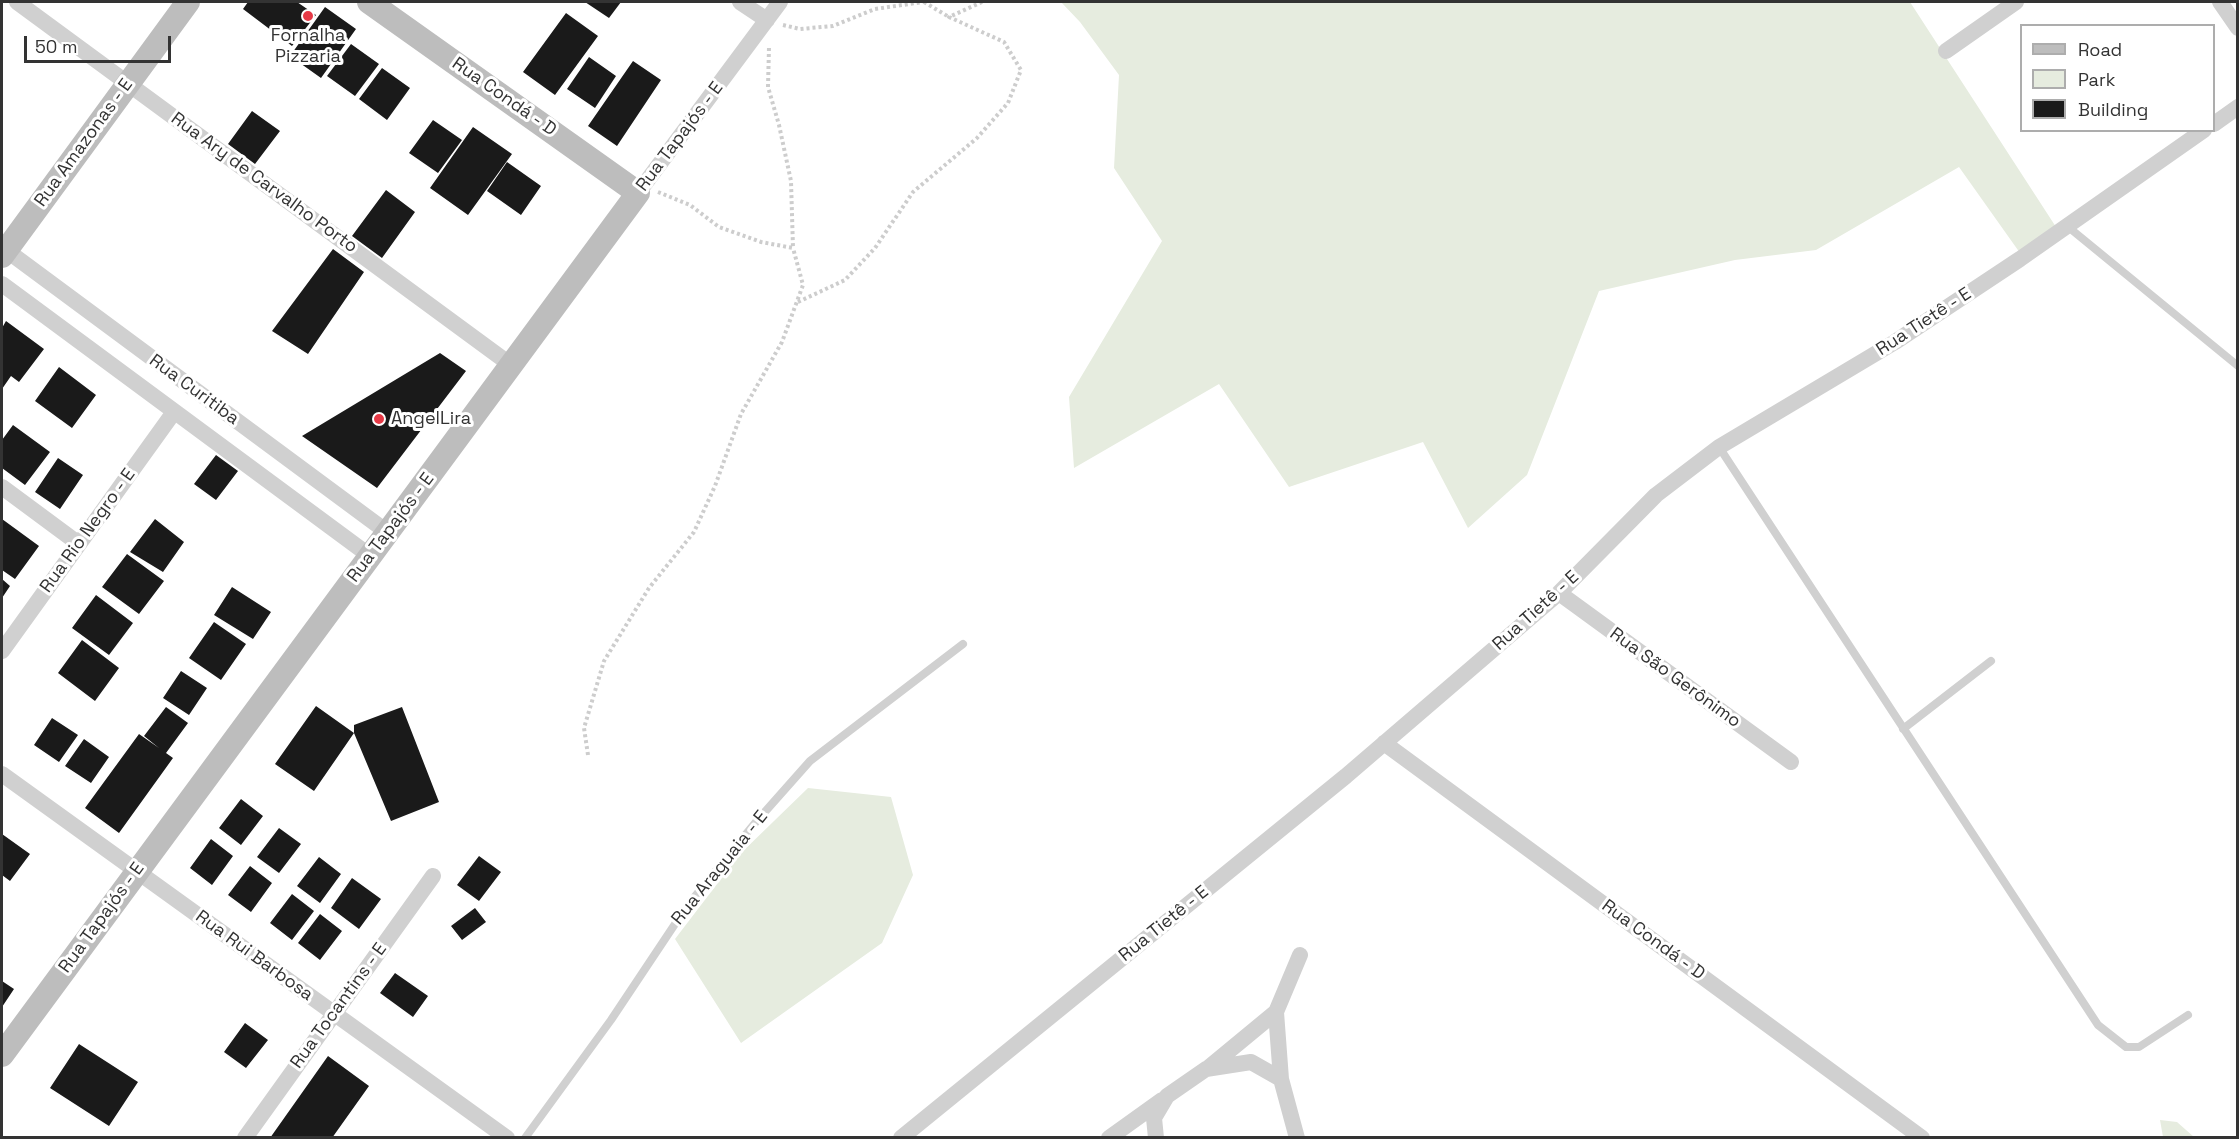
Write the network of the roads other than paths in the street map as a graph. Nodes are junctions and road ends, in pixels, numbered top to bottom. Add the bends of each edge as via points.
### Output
1 (17, 2) edge
2 (188, 2) edge
3 (369, 2) edge
4 (740, 2) edge
5 (780, 2) edge
6 (2016, 2) edge
7 (2220, 2) edge
8 (766, 20) junction
9 (2238, 28) edge
10 (1946, 51) dead end
11 (128, 83) junction
12 (2238, 107) edge
13 (2215, 123) edge
14 (2201, 132) edge
15 (641, 189) junction
16 (2067, 226) junction
17 (3, 251) edge
18 (2, 284) edge
19 (511, 365) junction
20 (2238, 366) edge
21 (174, 412) junction
22 (1719, 447) junction
23 (2, 487) edge
24 (387, 532) junction
25 (79, 544) junction
26 (370, 556) junction
27 (1559, 593) junction
28 (963, 644) dead end
29 (2, 651) edge
30 (1991, 661) dead end
31 (1903, 729) junction
32 (1384, 743) junction
33 (1791, 762) dead end
34 (2, 774) edge
35 (136, 871) junction
36 (433, 876) dead end
37 (1300, 955) dead end
38 (1276, 1012) junction
39 (334, 1013) junction
40 (2188, 1015) dead end
41 (2, 1055) edge
42 (1206, 1070) junction
43 (1281, 1079) junction
44 (1167, 1096) junction
45 (1917, 1135) edge
46 (245, 1137) edge
47 (507, 1137) edge
48 (525, 1137) edge
49 (901, 1137) edge
50 (1109, 1137) edge
51 (1156, 1137) edge
52 (1297, 1137) edge

1 - 11 street, Rua Ary de Carvalho Porto
2 - 11 street, Rua Amazonas - E
3 - 15 street, Rua Condá - D
4 - 8 street
5 - 8 street, Rua Tapajós - E
6 - 10 street
7 - 9 street
8 - 15 street, Rua Tapajós - E
11 - 17 street, Rua Amazonas - E
11 - 19 street, Rua Ary de Carvalho Porto
12 - 13 street
14 - 16 street, Rua Tietê - E
15 - 19 street, Rua Tapajós - E
16 - 20 lane
16 - 22 street, Rua Tietê - E via 1895,342
17 - 24 street, Rua Curitiba
18 - 21 street, Rua Curitiba
19 - 24 street, Rua Tapajós - E
21 - 25 street, Rua Rio Negro - E
21 - 26 street, Rua Curitiba
22 - 27 street, Rua Tietê - E via 1656,495
22 - 31 lane
23 - 25 street
24 - 26 street, Rua Tapajós - E
25 - 29 street, Rua Rio Negro - E
26 - 35 street, Rua Tapajós - E
27 - 32 street, Rua Tietê - E
27 - 33 street, Rua São Gerônimo
28 - 48 lane, Rua Araguaia - E via 810,761 687,906 611,1020
30 - 31 lane
31 - 40 lane via 2098,1025 2126,1047 2139,1047
32 - 45 street, Rua Condá - D
32 - 49 street, Rua Tietê - E
34 - 35 street, Rua Rui Barbosa
35 - 39 street, Rua Rui Barbosa
35 - 41 street, Rua Tapajós - E
36 - 39 street, Rua Tocantins - E
37 - 38 street
38 - 42 street
38 - 43 street
39 - 46 street, Rua Tocantins - E
39 - 47 street, Rua Rui Barbosa
42 - 43 street via 1251,1062
42 - 44 street
43 - 52 street
44 - 50 street
44 - 51 street via 1154,1118

